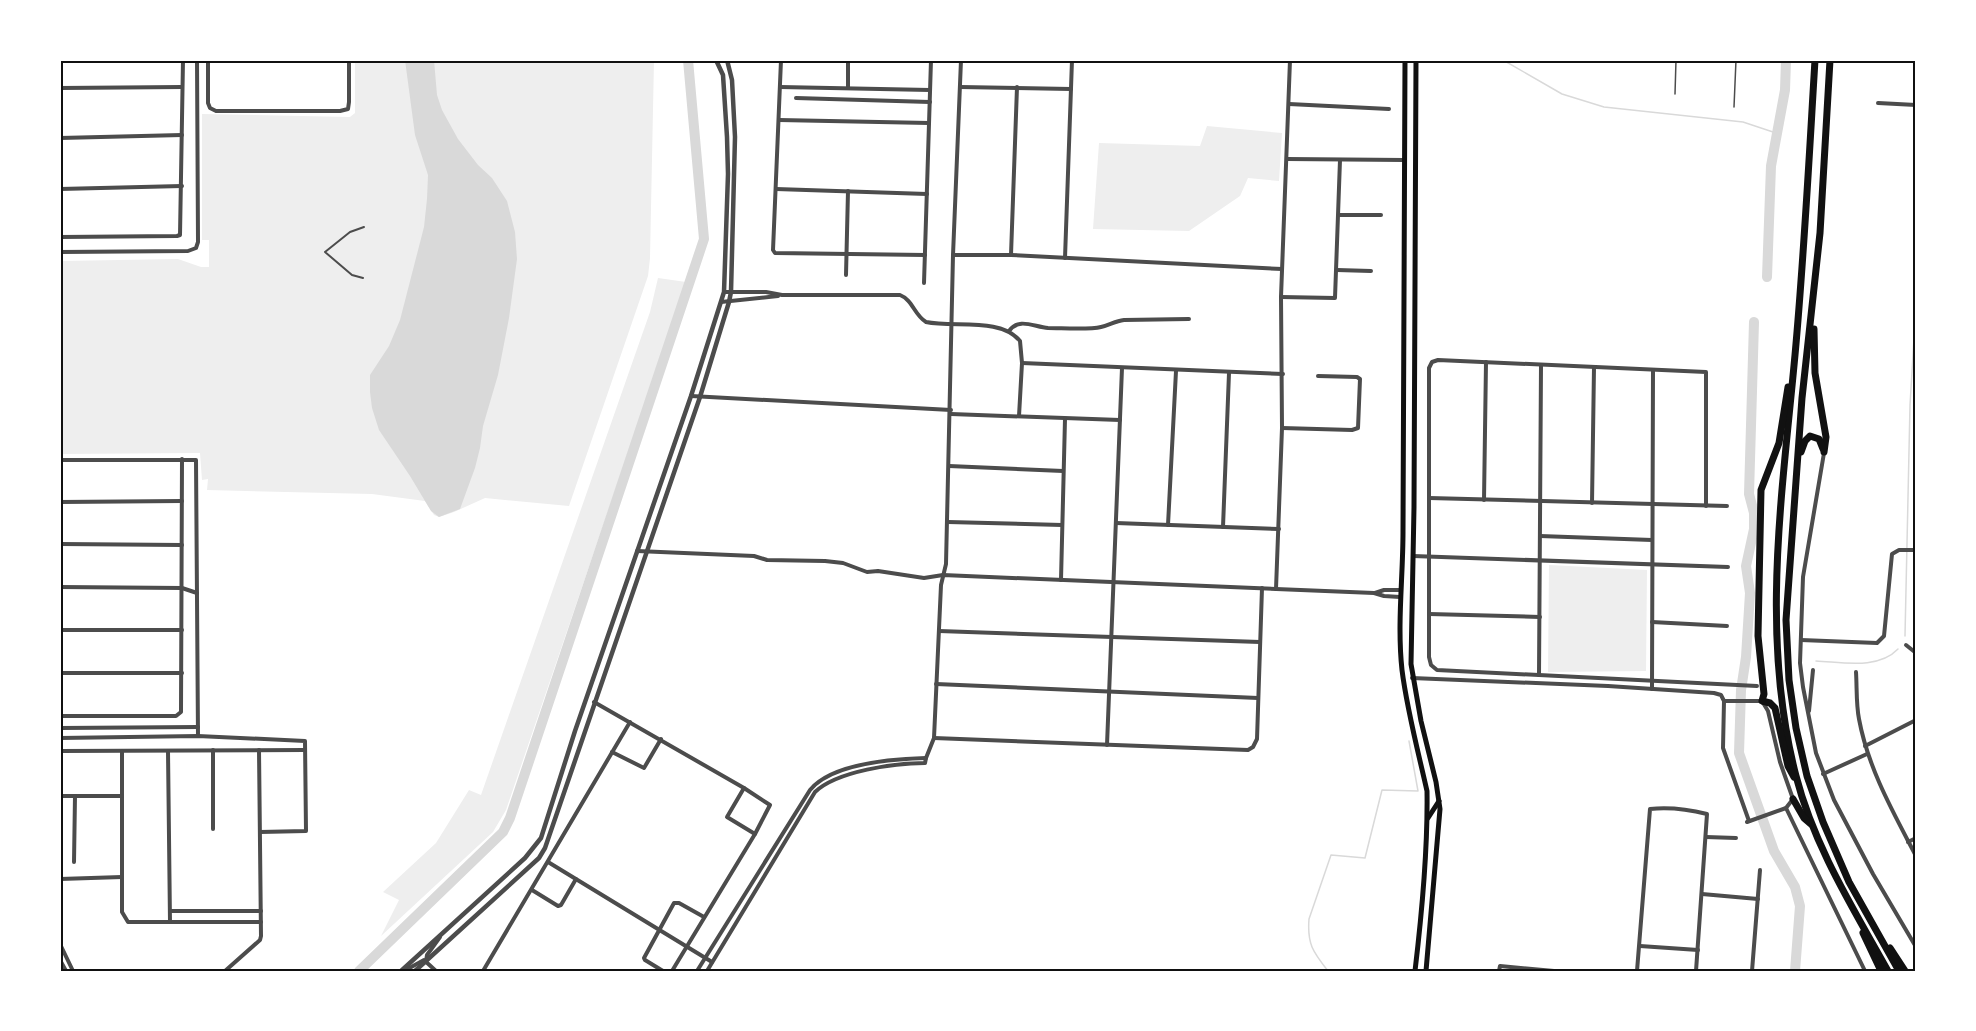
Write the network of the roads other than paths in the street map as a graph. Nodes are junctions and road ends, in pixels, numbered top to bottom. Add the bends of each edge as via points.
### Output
1 (183, 60) edge
2 (197, 60) edge
3 (207, 60) edge
4 (349, 60) edge
5 (716, 60) edge
6 (727, 60) edge
7 (781, 60) edge
8 (848, 60) edge
9 (931, 60) edge
10 (961, 60) edge
11 (1072, 60) edge
12 (1290, 60) edge
13 (1405, 60) edge
14 (1416, 60) edge
15 (1676, 60) edge
16 (1736, 60) edge
17 (1815, 60) edge
18 (1830, 60) edge
19 (182, 87) junction
20 (780, 87) junction
21 (960, 87) junction
22 (1017, 87) junction
23 (60, 88) edge
24 (848, 88) junction
25 (859, 88) junction
26 (1071, 89) junction
27 (930, 90) junction
28 (1675, 94) dead end
29 (796, 98) dead end
30 (859, 100) junction
31 (930, 102) junction
32 (1878, 103) dead end
33 (1289, 104) junction
34 (1916, 105) edge
35 (1734, 107) dead end
36 (1389, 109) dead end
37 (779, 120) junction
38 (929, 123) junction
39 (182, 135) junction
40 (60, 138) edge
41 (1287, 159) junction
42 (1340, 160) junction
43 (1405, 160) junction
44 (182, 186) junction
45 (60, 189) edge
46 (776, 189) junction
47 (848, 191) junction
48 (927, 194) junction
49 (1339, 215) junction
50 (1381, 215) dead end
51 (364, 227) dead end
52 (60, 237) edge
53 (60, 252) edge
54 (846, 254) junction
55 (925, 255) junction
56 (953, 255) junction
57 (1011, 255) junction
58 (1065, 258) junction
59 (1282, 269) junction
60 (1337, 270) junction
61 (1371, 271) dead end
62 (846, 275) dead end
63 (363, 278) dead end
64 (924, 283) dead end
65 (724, 292) junction
66 (731, 292) junction
67 (782, 295) junction
68 (1281, 297) junction
69 (721, 302) junction
70 (729, 302) junction
71 (1800, 305) junction
72 (1812, 308) junction
73 (1189, 319) dead end
74 (952, 324) junction
75 (1009, 331) junction
76 (1486, 362) junction
77 (1022, 363) junction
78 (1541, 365) junction
79 (1594, 367) junction
80 (1122, 368) junction
81 (1653, 370) junction
82 (1176, 371) junction
83 (1229, 373) junction
84 (1283, 374) junction
85 (1318, 376) dead end
86 (691, 396) junction
87 (699, 397) junction
88 (1916, 398) edge
89 (951, 413) junction
90 (1019, 416) junction
91 (1065, 418) junction
92 (1120, 420) junction
93 (1916, 420) edge
94 (1282, 428) junction
95 (1824, 452) junction
96 (1798, 458) junction
97 (182, 459) junction
98 (60, 460) edge
99 (949, 466) junction
100 (1063, 471) junction
101 (1429, 498) junction
102 (1484, 500) junction
103 (182, 501) junction
104 (1540, 501) junction
105 (60, 502) edge
106 (1592, 503) junction
107 (1652, 504) junction
108 (1706, 506) junction
109 (1727, 506) dead end
110 (948, 522) junction
111 (1116, 523) junction
112 (1062, 525) junction
113 (1168, 525) junction
114 (1223, 527) junction
115 (1279, 530) junction
116 (1540, 536) junction
117 (1403, 540) junction
118 (1652, 540) junction
119 (60, 544) edge
120 (182, 545) junction
121 (1915, 550) edge
122 (637, 551) junction
123 (645, 552) junction
124 (1413, 556) junction
125 (1429, 557) junction
126 (1540, 561) junction
127 (1652, 564) junction
128 (1728, 567) dead end
129 (1402, 570) junction
130 (943, 575) junction
131 (1062, 580) junction
132 (1113, 582) junction
133 (1413, 584) junction
134 (60, 587) edge
135 (182, 588) junction
136 (1262, 588) junction
137 (1276, 589) junction
138 (197, 593) junction
139 (1402, 593) junction
140 (1413, 605) junction
141 (1429, 614) junction
142 (1540, 617) junction
143 (1652, 622) junction
144 (1727, 626) dead end
145 (60, 630) edge
146 (182, 630) junction
147 (939, 631) junction
148 (1111, 637) junction
149 (1801, 640) junction
150 (1260, 642) junction
151 (1906, 645) dead end
152 (1916, 653) edge
153 (1813, 670) dead end
154 (1856, 672) dead end
155 (60, 673) edge
156 (182, 673) junction
157 (1539, 675) junction
158 (1412, 678) junction
159 (1652, 681) junction
160 (936, 684) junction
161 (1757, 686) dead end
162 (1652, 689) junction
163 (1109, 692) junction
164 (1258, 698) junction
165 (1724, 701) junction
166 (1762, 701) junction
167 (594, 702) junction
168 (1809, 715) junction
169 (60, 716) edge
170 (1916, 720) edge
171 (630, 722) junction
172 (198, 727) junction
173 (60, 728) edge
174 (575, 732) junction
175 (198, 736) junction
176 (60, 738) edge
177 (934, 738) junction
178 (661, 739) junction
179 (1107, 745) junction
180 (1865, 746) junction
181 (213, 750) junction
182 (259, 750) junction
183 (305, 750) junction
184 (60, 751) edge
185 (122, 751) junction
186 (168, 751) junction
187 (612, 752) junction
188 (1867, 754) junction
189 (926, 760) junction
190 (1823, 774) junction
191 (1796, 778) junction
192 (744, 788) junction
193 (1427, 791) junction
194 (122, 795) junction
195 (60, 796) edge
196 (75, 796) junction
197 (1793, 799) junction
198 (1785, 808) junction
199 (1437, 809) junction
200 (1427, 820) junction
201 (1813, 826) junction
202 (213, 829) dead end
203 (260, 832) junction
204 (755, 834) junction
205 (1706, 837) junction
206 (1916, 837) edge
207 (1736, 838) dead end
208 (1908, 842) junction
209 (1916, 856) edge
210 (74, 862) dead end
211 (548, 862) junction
212 (1760, 870) dead end
213 (122, 877) junction
214 (60, 879) edge
215 (576, 879) junction
216 (532, 890) junction
217 (1702, 894) junction
218 (1758, 899) junction
219 (170, 911) junction
220 (261, 911) junction
221 (1855, 911) junction
222 (704, 917) junction
223 (170, 922) junction
224 (261, 922) junction
225 (1873, 927) junction
226 (660, 930) junction
227 (445, 931) junction
228 (60, 944) edge
229 (686, 946) junction
230 (1640, 946) junction
231 (1916, 947) edge
232 (1698, 950) junction
233 (705, 957) junction
234 (60, 960) edge
235 (427, 962) junction
236 (712, 962) junction
237 (1499, 969) edge
238 (66, 971) edge
239 (73, 971) edge
240 (225, 971) edge
241 (403, 971) edge
242 (416, 971) edge
243 (436, 971) edge
244 (483, 971) edge
245 (663, 971) edge
246 (672, 971) edge
247 (697, 971) edge
248 (707, 971) edge
249 (1415, 971) edge
250 (1426, 971) edge
251 (1554, 971) edge
252 (1637, 971) edge
253 (1696, 971) edge
254 (1752, 971) edge
255 (1865, 971) edge
256 (1881, 971) edge
257 (1888, 971) edge
258 (1899, 971) edge
259 (1905, 971) edge

1 - 19 street
2 - 53 street via 196,248
3 - 4 street via 208,103 216,111 340,111 348,109
5 - 65 street via 723,75 727,146
6 - 66 street via 732,80 735,174
7 - 20 street
8 - 24 street
9 - 27 street
10 - 21 street
11 - 26 street
12 - 33 street
13 - 43 main road
14 - 124 main road
15 - 28 lane
16 - 35 lane
17 - 71 highway
18 - 72 highway
19 - 23 street
19 - 39 street
20 - 24 street
20 - 37 street
21 - 22 street
21 - 56 street
22 - 26 street
22 - 57 street
24 - 25 street
25 - 27 street
25 - 30 street
26 - 58 street
27 - 31 street
29 - 30 street
30 - 31 street
31 - 38 street
32 - 34 street
33 - 36 street
33 - 41 street
37 - 38 street
37 - 46 street
38 - 48 street
39 - 40 street
39 - 44 street
41 - 42 street
41 - 59 street
42 - 43 street
42 - 49 street
43 - 117 main road
44 - 45 street
44 - 52 street via 177,236
46 - 47 street
46 - 54 street via 775,253
47 - 48 street
47 - 54 street
48 - 55 street
49 - 50 street
49 - 60 street
51 - 63 street via 350,232 325,252 352,275
54 - 55 street
54 - 62 street
55 - 64 street
56 - 57 street
56 - 74 street
57 - 58 street
58 - 59 street
59 - 68 street
60 - 61 street
60 - 68 street via 1335,298
65 - 66 street
65 - 69 street
66 - 67 street
66 - 70 street
67 - 70 street
67 - 74 street via 900,295 909,300 922,320
68 - 84 street
69 - 70 street
69 - 86 street
70 - 87 street
71 - 166 highway via 1779,443 1761,490 1758,636
71 - 191 highway via 1775,617 1780,701
72 - 95 highway via 1815,373 1826,437
72 - 96 highway
73 - 75 street via 1124,320 1093,328 1047,328 1023,323
74 - 75 street
74 - 89 street
75 - 77 street via 1020,341
76 - 78 street
76 - 101 street via 1432,362 1428,372
76 - 102 street
77 - 80 street
77 - 90 street
78 - 79 street
78 - 104 street
79 - 81 street
79 - 106 street
80 - 82 street
80 - 92 street
81 - 107 street
81 - 108 street via 1706,372
82 - 83 street
82 - 113 street
83 - 84 street
83 - 114 street
84 - 94 street
85 - 94 street via 1360,379 1358,428
86 - 87 street
86 - 122 street
87 - 89 street
87 - 123 street
88 - 93 street
89 - 90 street
89 - 99 street
90 - 91 street
91 - 92 street
91 - 100 street
92 - 111 street
94 - 115 street
95 - 96 highway via 1818,439 1810,436
95 - 149 street via 1803,577
96 - 225 highway via 1786,620 1796,728 1823,822
97 - 98 street
97 - 103 street
97 - 138 street via 194,459 197,463
99 - 100 street
99 - 110 street
100 - 112 street
101 - 102 street
101 - 125 street
102 - 104 street
103 - 105 street
103 - 120 street
104 - 106 street
104 - 116 street
106 - 107 street
107 - 108 street
107 - 118 street
108 - 109 street
110 - 112 street
110 - 130 street
111 - 113 street
111 - 132 street
112 - 131 street
113 - 114 street
114 - 115 street
115 - 137 street
116 - 118 street
116 - 126 street
117 - 124 main road
117 - 129 main road
118 - 127 street
119 - 120 street
120 - 135 street
121 - 149 street via 1892,554 1881,641
122 - 123 street
122 - 174 street
123 - 130 street via 825,561 867,572 924,578
123 - 167 street
124 - 125 street
124 - 129 main road
124 - 133 main road
125 - 126 street
125 - 141 street
126 - 127 street
126 - 142 street
127 - 128 street
127 - 143 street
129 - 139 main road
130 - 131 street
130 - 147 street
131 - 132 street
132 - 136 street
132 - 148 street
133 - 139 main road
133 - 140 main road
134 - 135 street
135 - 138 street
135 - 146 street
136 - 137 street
136 - 150 street
137 - 139 street
138 - 172 street
139 - 140 main road
139 - 193 main road via 1402,669
140 - 158 main road
141 - 142 street
141 - 157 street via 1429,657 1437,669
142 - 157 street
143 - 144 street
143 - 159 street
145 - 146 street
146 - 156 street
147 - 148 street
147 - 160 street
148 - 150 street
148 - 163 street
149 - 168 street via 1802,679
150 - 164 street
151 - 152 street
153 - 168 street
154 - 180 street via 1858,717
155 - 156 street
156 - 169 street via 182,710 176,716
157 - 159 street
158 - 162 street
158 - 199 main road via 1439,800
159 - 161 street
159 - 162 street
160 - 163 street
160 - 177 street
162 - 165 street via 1714,693
163 - 164 street
163 - 179 street
164 - 179 street via 1257,739 1248,750
165 - 166 street
165 - 198 street via 1723,748 1750,822
166 - 191 highway via 1775,708 1788,766
166 - 197 street
167 - 171 street
167 - 174 street
167 - 235 street via 542,854
168 - 190 street
170 - 180 street
171 - 178 street
171 - 187 street
172 - 173 street
172 - 175 street
174 - 227 street via 541,838 525,858
175 - 176 street
175 - 183 street via 304,741
177 - 179 street
177 - 189 street
178 - 187 street via 644,768
178 - 192 street
180 - 188 street
181 - 182 street
181 - 186 street
181 - 202 street
182 - 183 street
182 - 203 street
183 - 203 street via 306,831
184 - 185 street
185 - 186 street
185 - 194 street
186 - 219 street
187 - 211 street
188 - 190 street
188 - 208 street
189 - 233 street via 855,766 819,780
189 - 236 street via 856,772 824,784 815,792
190 - 231 street via 1872,874
191 - 201 highway
192 - 204 street via 770,805
192 - 204 street via 727,817
193 - 199 main road
193 - 200 main road
194 - 196 street
194 - 213 street
195 - 196 street
196 - 210 street
197 - 198 street
197 - 201 highway
198 - 255 street
199 - 200 main road
199 - 250 main road
200 - 249 main road
201 - 221 highway
203 - 220 street
204 - 222 street
205 - 207 street
205 - 217 street
205 - 230 street via 1707,814 1688,809 1650,809
206 - 208 street
208 - 209 street
211 - 215 street
211 - 216 street
212 - 218 street
213 - 214 street
213 - 223 street via 122,912 128,921
215 - 216 street via 561,905 556,906
215 - 226 street
216 - 244 street
217 - 218 street
217 - 232 street
218 - 254 street
219 - 220 street
219 - 223 street
220 - 224 street
221 - 256 highway
221 - 257 highway
222 - 226 street via 675,903
222 - 229 street
223 - 224 street
224 - 240 street via 260,940
225 - 258 highway
225 - 259 highway
226 - 229 street
226 - 245 street via 644,959
227 - 235 street via 426,957
227 - 241 street
228 - 239 street
229 - 233 street
229 - 246 street
230 - 232 street
230 - 252 street
232 - 253 street
233 - 236 street
233 - 247 street
234 - 238 street
235 - 241 street via 422,960
235 - 242 street
235 - 243 street
236 - 248 street
237 - 251 street

